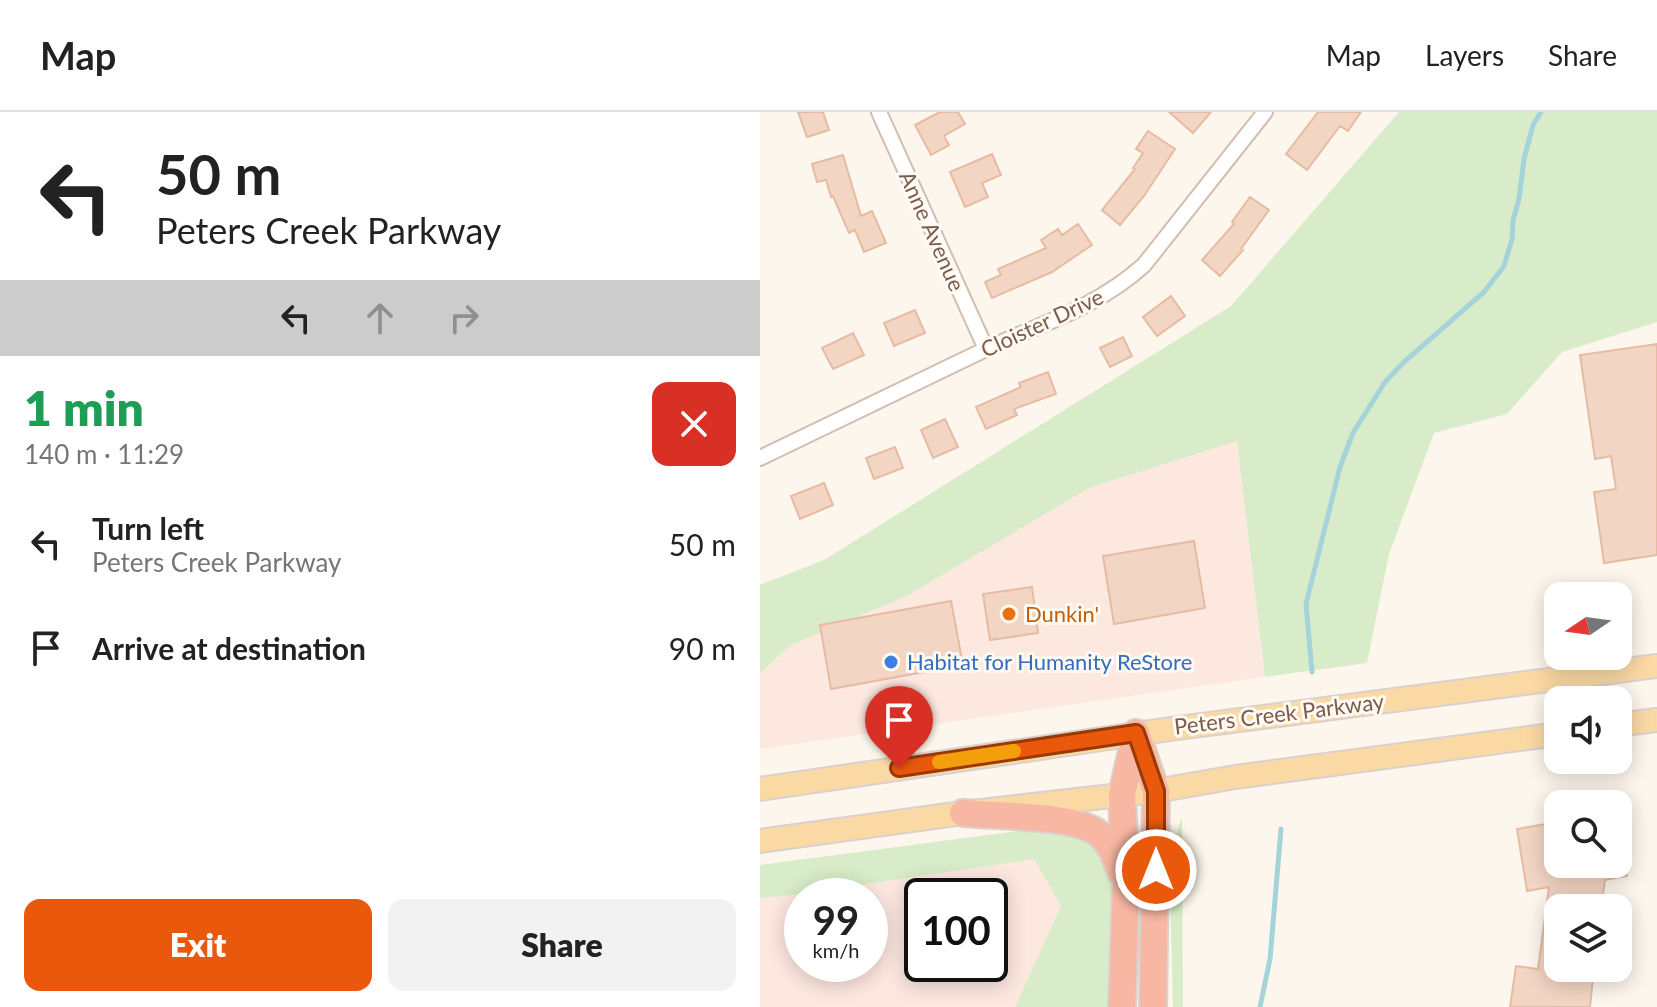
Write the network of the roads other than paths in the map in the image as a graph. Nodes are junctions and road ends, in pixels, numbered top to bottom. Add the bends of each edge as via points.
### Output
1 (879, 112) edge
2 (1265, 112) edge
3 (986, 349) junction
4 (760, 458) edge
5 (1657, 666) edge
6 (1657, 720) edge
7 (1632, 723) edge
8 (1136, 733) junction
9 (1544, 736) edge
10 (760, 789) edge
11 (1156, 791) junction
12 (1122, 795) junction
13 (963, 813) junction
14 (760, 841) edge
15 (1126, 885) junction
16 (1122, 1007) edge
17 (1153, 1007) edge

1 - 3 street, Anne Avenue
2 - 3 street, Cloister Drive via 1127,281 1059,320
3 - 4 street, Cloister Drive
5 - 8 main road, Peters Creek Parkway
6 - 7 main road
8 - 10 main road, Peters Creek Parkway
8 - 11 highway
8 - 12 highway
9 - 11 main road
11 - 12 main road
11 - 17 highway
12 - 13 main road
12 - 15 highway
13 - 14 main road
13 - 15 highway via 1089,827 1112,847
15 - 16 highway

